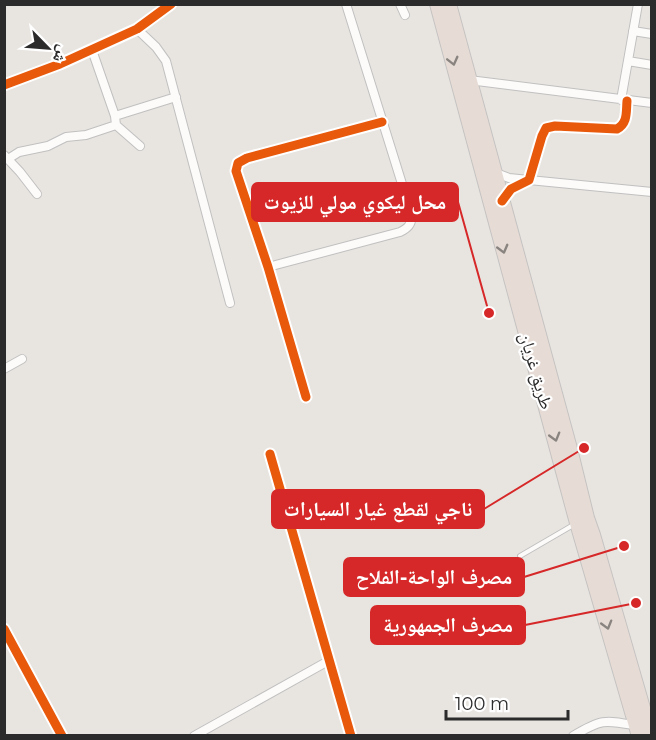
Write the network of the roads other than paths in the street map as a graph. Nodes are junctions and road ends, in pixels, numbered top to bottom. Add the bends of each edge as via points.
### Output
1 (171, 4) edge
2 (346, 4) edge
3 (400, 4) edge
4 (437, 4) edge
5 (449, 4) edge
6 (638, 4) edge
7 (405, 15) dead end
8 (137, 29) junction
9 (633, 31) junction
10 (651, 34) edge
11 (92, 50) junction
12 (628, 61) junction
13 (651, 65) edge
14 (470, 80) junction
15 (4, 85) edge
16 (176, 97) junction
17 (624, 100) junction
18 (651, 103) edge
19 (115, 116) junction
20 (382, 122) junction
21 (116, 125) junction
22 (140, 146) dead end
23 (6, 157) edge
24 (493, 171) junction
25 (529, 180) junction
26 (651, 192) edge
27 (37, 194) dead end
28 (502, 201) junction
29 (268, 267) junction
30 (230, 303) dead end
31 (22, 359) dead end
32 (4, 369) edge
33 (306, 397) dead end
34 (270, 454) dead end
35 (582, 521) junction
36 (520, 556) dead end
37 (4, 629) edge
38 (330, 660) junction
39 (644, 731) edge
40 (62, 735) edge
41 (194, 735) edge
42 (351, 735) edge
43 (573, 735) edge

1 - 8 street
2 - 20 street
3 - 7 street
4 -> 35 highway, طريق غريان
5 - 14 highway, طريق غريان
6 - 9 street
8 - 11 street
8 - 16 street via 166,61
9 - 10 street
9 - 12 street
11 - 15 street
11 - 19 street
12 - 13 street
12 - 17 street
14 - 17 street
14 - 24 highway, طريق غريان
16 - 19 street
16 - 30 street
17 - 18 street
17 - 25 street via 626,120 617,129 546,128
19 - 21 street
20 - 29 street via 412,216 411,224 407,229
20 - 29 street via 238,163 236,171
21 - 22 street
21 - 23 street
23 - 27 street
24 - 25 street
24 - 28 highway, طريق غريان
25 - 26 street
25 - 28 street via 512,189
28 - 35 highway, طريق غريان via 569,445
29 - 33 street
31 - 32 street
34 - 38 street
35 - 36 lane
35 - 39 highway, طريق غريان via 593,535
37 - 40 street
38 - 41 street
38 - 42 street
39 - 43 street via 604,721

